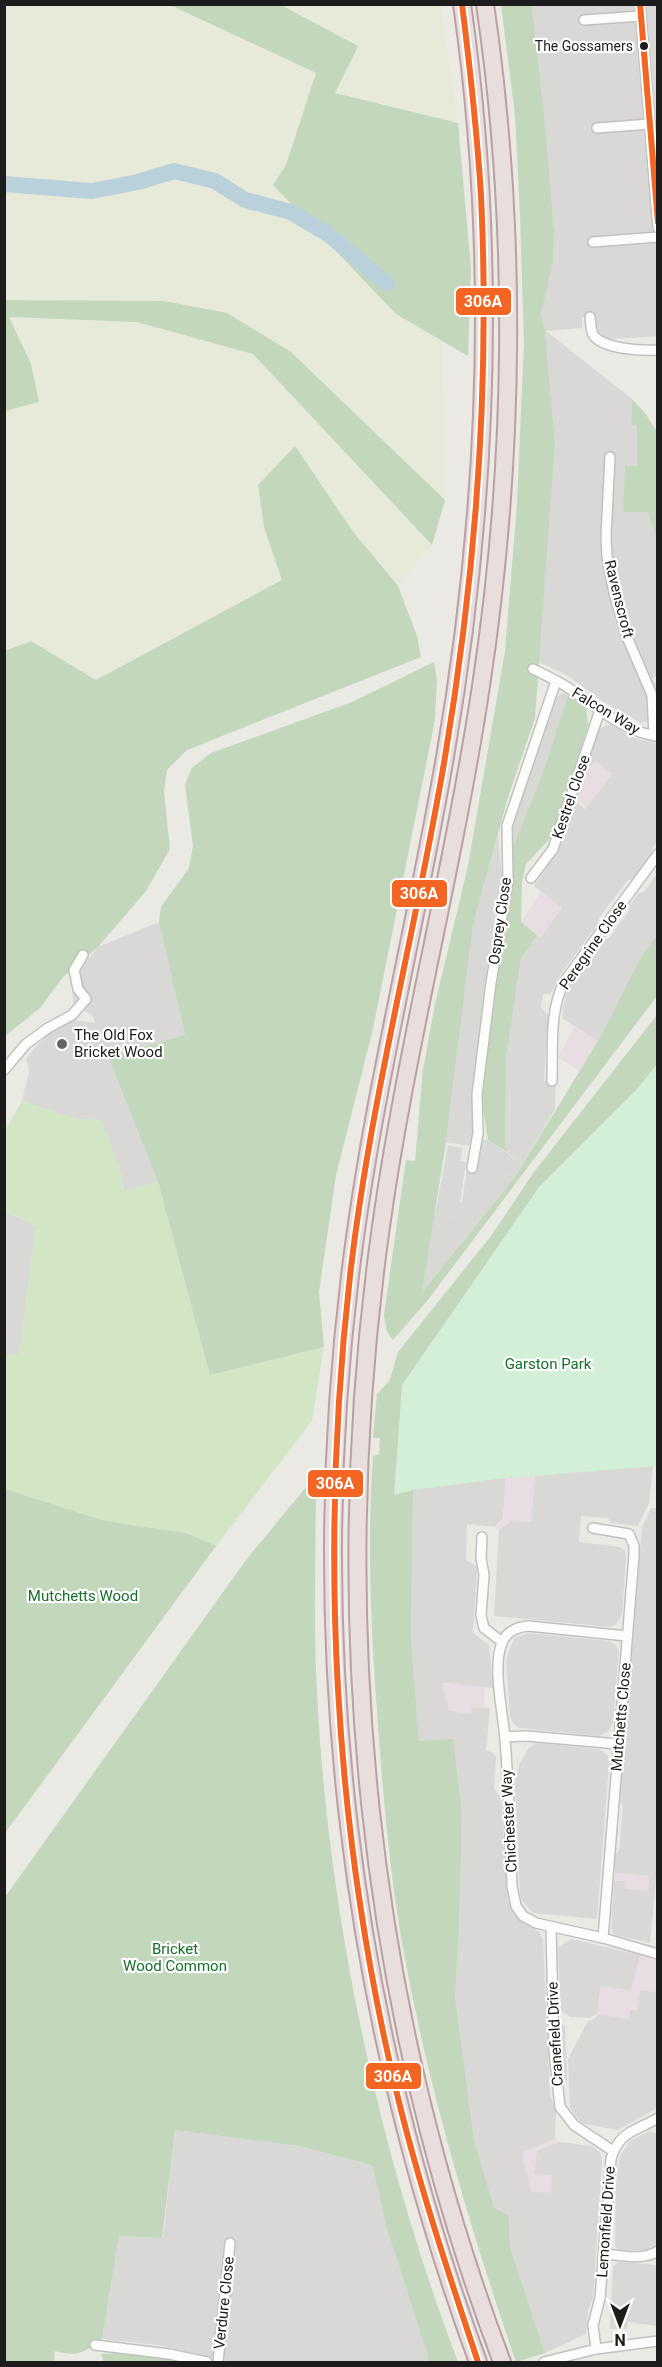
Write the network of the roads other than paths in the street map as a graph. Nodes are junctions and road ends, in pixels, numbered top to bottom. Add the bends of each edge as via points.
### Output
1 (462, 4) edge
2 (484, 4) edge
3 (640, 4) edge
4 (641, 16) junction
5 (584, 20) dead end
6 (650, 124) junction
7 (597, 128) dead end
8 (657, 228) edge
9 (657, 237) edge
10 (593, 242) dead end
11 (590, 317) dead end
12 (657, 350) edge
13 (610, 457) dead end
14 (533, 669) dead end
15 (556, 681) junction
16 (600, 710) junction
17 (656, 736) edge
18 (657, 855) edge
19 (531, 878) dead end
20 (83, 955) dead end
21 (4, 1070) edge
22 (552, 1081) dead end
23 (472, 1168) dead end
24 (593, 1528) dead end
25 (482, 1537) dead end
26 (627, 1636) junction
27 (502, 1642) junction
28 (505, 1737) junction
29 (618, 1744) junction
30 (550, 1927) junction
31 (603, 1938) junction
32 (657, 1954) edge
33 (657, 2118) edge
34 (613, 2151) junction
35 (230, 2243) dead end
36 (657, 2251) edge
37 (604, 2254) junction
38 (657, 2341) edge
39 (96, 2345) dead end
40 (596, 2349) junction
41 (547, 2361) edge
42 (207, 2362) edge
43 (218, 2362) edge
44 (477, 2362) edge
45 (502, 2362) edge

1 - 44 highway via 478,150 484,260 484,379 473,563 444,762 364,1172 336,1422 332,1579 344,1792 375,1998 397,2102 452,2293
2 - 45 highway via 501,148 507,258 504,460 496,570 468,764 388,1172 363,1384 356,1528 357,1631 367,1780 398,1994 428,2127 468,2266
3 - 4 street
4 - 5 street
4 - 6 street
6 - 7 street
6 - 8 street
9 - 10 street
11 - 12 street via 593,335 599,339 624,348
13 - 17 street, Ravenscroft via 607,557 627,637 652,695
14 - 15 street, Falcon Way
15 - 16 street, Falcon Way
15 - 23 street, Osprey Close via 507,826 508,880 491,983
16 - 17 street, Falcon Way via 642,734
16 - 19 street, Kestrel Close via 553,849
18 - 22 street, Peregrine Close via 558,994
20 - 21 street via 74,970 78,989 86,999 72,1015 26,1044
24 - 26 street, Mutchetts Close via 629,1534 634,1546
25 - 27 street via 481,1615 484,1628
26 - 27 street via 528,1626 509,1633
26 - 29 street, Mutchetts Close
27 - 28 street, Chichester Way via 499,1678
28 - 29 street
28 - 30 street, Chichester Way via 516,1906 523,1916
29 - 31 street, Mutchetts Close
30 - 31 street, Chichester Way
30 - 34 street, Cranefield Drive via 560,2107 574,2125
31 - 32 street
33 - 34 street, Lemonfield Drive via 625,2134
34 - 37 street, Lemonfield Drive
35 - 43 street, Verdure Close
36 - 37 street via 635,2257
37 - 40 street, Lemonfield Drive via 593,2325
38 - 40 street
39 - 42 street
40 - 41 street

